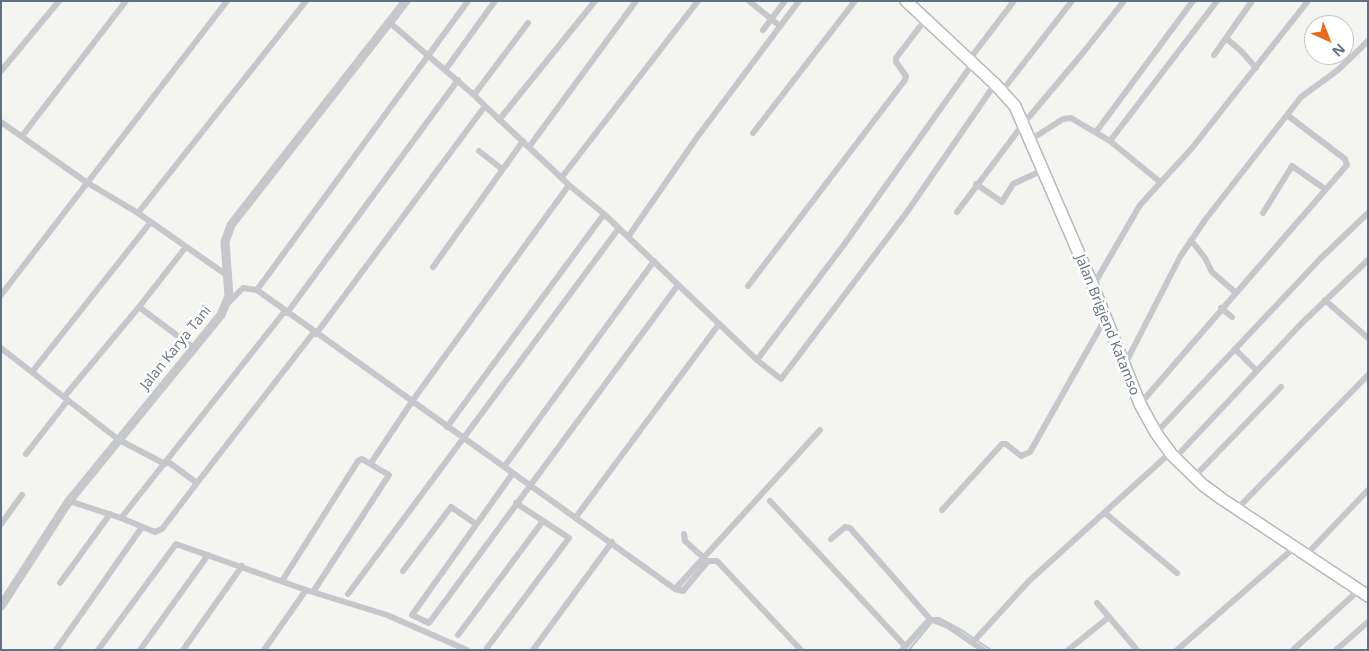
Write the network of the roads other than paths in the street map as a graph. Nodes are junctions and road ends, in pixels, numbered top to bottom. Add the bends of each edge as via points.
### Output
1 (59, 1) edge
2 (126, 1) edge
3 (227, 1) edge
4 (306, 1) edge
5 (406, 1) edge
6 (468, 1) edge
7 (495, 1) edge
8 (595, 1) edge
9 (636, 1) edge
10 (698, 1) edge
11 (749, 1) edge
12 (785, 1) edge
13 (799, 1) edge
14 (855, 1) edge
15 (1014, 1) edge
16 (1072, 1) edge
17 (1124, 1) edge
18 (1193, 1) edge
19 (1217, 1) edge
20 (1252, 1) edge
21 (1308, 1) edge
22 (909, 2) edge
23 (771, 20) junction
24 (926, 20) junction
25 (389, 22) junction
26 (528, 23) dead end
27 (780, 26) junction
28 (763, 30) dead end
29 (1226, 38) junction
30 (1368, 41) edge
31 (429, 55) junction
32 (1214, 55) dead end
33 (971, 61) junction
34 (1256, 68) junction
35 (446, 69) junction
36 (1, 71) edge
37 (458, 80) junction
38 (999, 87) junction
39 (474, 95) junction
40 (485, 106) junction
41 (1287, 115) junction
42 (500, 120) junction
43 (1, 122) edge
44 (1024, 123) junction
45 (1096, 132) junction
46 (753, 133) dead end
47 (22, 136) junction
48 (1030, 140) junction
49 (523, 141) junction
50 (1110, 141) junction
51 (529, 147) junction
52 (479, 151) dead end
53 (502, 169) junction
54 (1043, 170) junction
55 (562, 177) junction
56 (86, 182) junction
57 (1160, 182) junction
58 (976, 184) junction
59 (569, 185) junction
60 (1325, 189) junction
61 (957, 212) dead end
62 (138, 213) junction
63 (1368, 213) edge
64 (604, 214) junction
65 (1263, 214) dead end
66 (150, 223) junction
67 (619, 228) junction
68 (628, 236) junction
69 (1191, 240) junction
70 (185, 248) junction
71 (1368, 260) edge
72 (654, 261) junction
73 (433, 267) dead end
74 (228, 276) junction
75 (678, 285) junction
76 (748, 286) dead end
77 (1093, 286) junction
78 (257, 290) junction
79 (1235, 292) junction
80 (1, 295) edge
81 (1325, 300) junction
82 (228, 303) junction
83 (139, 307) junction
84 (1221, 308) junction
85 (286, 312) junction
86 (1232, 317) dead end
87 (1104, 320) junction
88 (720, 324) junction
89 (315, 333) junction
90 (1368, 338) edge
91 (1, 348) edge
92 (194, 348) junction
93 (1235, 349) junction
94 (757, 360) junction
95 (1123, 368) junction
96 (1257, 371) junction
97 (32, 372) junction
98 (1368, 375) edge
99 (1282, 387) dead end
100 (66, 399) junction
101 (413, 400) junction
102 (1140, 404) junction
103 (447, 427) junction
104 (820, 430) dead end
105 (1156, 433) junction
106 (463, 438) junction
107 (119, 440) junction
108 (26, 454) dead end
109 (1172, 455) junction
110 (166, 462) junction
111 (371, 463) junction
112 (504, 467) junction
113 (513, 473) junction
114 (1194, 477) junction
115 (197, 483) junction
116 (530, 484) junction
117 (1368, 490) edge
118 (22, 494) dead end
119 (69, 501) junction
120 (770, 501) dead end
121 (516, 503) junction
122 (942, 510) dead end
123 (1237, 510) junction
124 (110, 514) junction
125 (1105, 514) junction
126 (576, 517) junction
127 (121, 518) junction
128 (543, 521) junction
129 (1, 524) edge
130 (476, 524) junction
131 (142, 527) junction
132 (684, 534) dead end
133 (831, 539) dead end
134 (612, 542) junction
135 (1295, 547) junction
136 (208, 555) junction
137 (1306, 555) junction
138 (704, 558) junction
139 (242, 566) junction
140 (403, 571) dead end
141 (1177, 574) dead end
142 (282, 581) junction
143 (60, 583) dead end
144 (675, 589) junction
145 (310, 591) junction
146 (1363, 593) edge
147 (348, 594) dead end
148 (1097, 603) dead end
149 (1, 606) edge
150 (1109, 617) junction
151 (930, 618) junction
152 (1368, 622) edge
153 (458, 635) dead end
154 (975, 639) junction
155 (487, 648) dead end
156 (903, 648) edge
157 (56, 650) edge
158 (98, 650) edge
159 (140, 650) edge
160 (183, 650) edge
161 (264, 650) edge
162 (466, 650) edge
163 (533, 650) edge
164 (801, 650) edge
165 (984, 650) edge
166 (1068, 650) edge
167 (1137, 650) edge
168 (1177, 650) edge
169 (1293, 650) edge
170 (1336, 650) edge

1 - 36 street
2 - 47 street
3 - 56 street
4 - 62 street
5 - 25 street, Jalan Karya Tani
6 - 31 street
7 - 35 street
8 - 42 street
9 - 51 street
10 - 55 street
11 - 23 street
12 - 23 street
13 - 27 street
14 - 46 street
15 - 33 street
16 - 38 street
17 - 44 street
18 - 45 street
19 - 50 street
20 - 29 street
21 - 34 street
22 - 24 highway, Jalan Brigjend Katamso
23 - 27 street
23 - 28 street
24 - 33 highway, Jalan Brigjend Katamso
24 - 76 street via 896,58 905,80
25 - 31 street
25 - 74 street, Jalan Karya Tani via 232,225 225,242
26 - 39 street
27 - 68 street
29 - 32 street
29 - 34 street
30 - 41 street via 1338,70 1304,94
31 - 35 street
31 - 78 street
33 - 38 highway, Jalan Brigjend Katamso
33 - 94 street via 843,246
34 - 57 street via 1192,148
35 - 37 street
37 - 39 street
37 - 85 street
38 - 44 highway, Jalan Brigjend Katamso
38 - 94 street via 783,378 779,379
39 - 40 street
40 - 42 street
40 - 89 street
41 - 60 street via 1347,161
41 - 69 street
42 - 49 street
43 - 47 street
44 - 48 highway, Jalan Brigjend Katamso
44 - 58 street
45 - 48 street via 1075,119 1066,118
45 - 50 street
47 - 56 street
48 - 54 highway, Jalan Brigjend Katamso
49 - 51 street
49 - 53 street
50 - 57 street
51 - 55 street
52 - 53 street
53 - 73 street
54 - 58 street via 1014,184 1002,202
54 - 77 highway, Jalan Brigjend Katamso
55 - 59 street
56 - 62 street
56 - 80 street
57 - 77 street via 1136,211
58 - 61 street
59 - 64 street
59 - 101 street
60 - 65 street via 1292,166
60 - 79 street
62 - 66 street
63 - 93 street
64 - 67 street
64 - 103 street
66 - 70 street
66 - 97 street
67 - 68 street
67 - 106 street
68 - 72 street
69 - 79 street via 1212,272
69 - 95 street
70 - 74 street
70 - 83 street
71 - 81 street
72 - 75 street
72 - 112 street
74 - 82 street, Jalan Karya Tani
75 - 88 street
75 - 116 street
77 - 87 highway, Jalan Brigjend Katamso
78 - 82 street via 243,288
78 - 85 street
79 - 84 street
81 - 90 street
81 - 96 street
82 - 92 street, Jalan Karya Tani
83 - 92 street
83 - 100 street
84 - 86 street
84 - 102 street
85 - 89 street
85 - 110 street
87 - 95 highway, Jalan Brigjend Katamso
87 - 122 street via 1030,452 1021,456 1002,444
88 - 94 street
88 - 126 street
89 - 101 street
89 - 115 street
91 - 97 street
92 - 107 street, Jalan Karya Tani
93 - 96 street
93 - 105 street
95 - 102 highway, Jalan Brigjend Katamso
96 - 109 street
97 - 100 street
98 - 123 street
99 - 114 street
100 - 107 street
100 - 108 street
101 - 103 street
101 - 111 street
102 - 105 highway, Jalan Brigjend Katamso
103 - 106 street
104 - 138 street
105 - 109 highway, Jalan Brigjend Katamso
106 - 112 street
106 - 147 street
107 - 110 street
107 - 119 street, Jalan Karya Tani
109 - 114 highway, Jalan Brigjend Katamso
109 - 125 street
110 - 115 street
110 - 127 street
111 - 142 street via 359,460
111 - 145 street via 388,477
112 - 113 street
113 - 116 street
113 - 130 street
114 - 123 highway, Jalan Brigjend Katamso
115 - 131 street via 160,531
116 - 121 street
116 - 126 street
117 - 137 street
118 - 129 street
119 - 124 street
119 - 149 street, Jalan Karya Tani
120 - 156 street
121 - 128 street
121 - 130 street via 429,623 412,615
123 - 135 highway, Jalan Brigjend Katamso
124 - 127 street
124 - 143 street
125 - 141 street
125 - 154 street via 1029,581
126 - 134 street
127 - 131 street
128 - 153 street
128 - 155 street via 569,538
130 - 140 street via 451,507
131 - 157 street
132 - 138 street via 685,542
133 - 151 street via 845,527 850,528
134 - 144 street
134 - 163 street
135 - 137 highway, Jalan Brigjend Katamso
135 - 168 street
136 - 139 street
136 - 158 street via 174,544
136 - 159 street
137 - 146 highway, Jalan Brigjend Katamso
138 - 144 street
139 - 142 street
139 - 160 street
142 - 145 street
144 - 164 street via 683,591 708,561 717,561
145 - 161 street
145 - 162 street via 386,615
146 - 169 street
148 - 150 street
150 - 166 street
150 - 167 street
151 - 154 street
151 - 156 street
152 - 170 street
154 - 165 street

